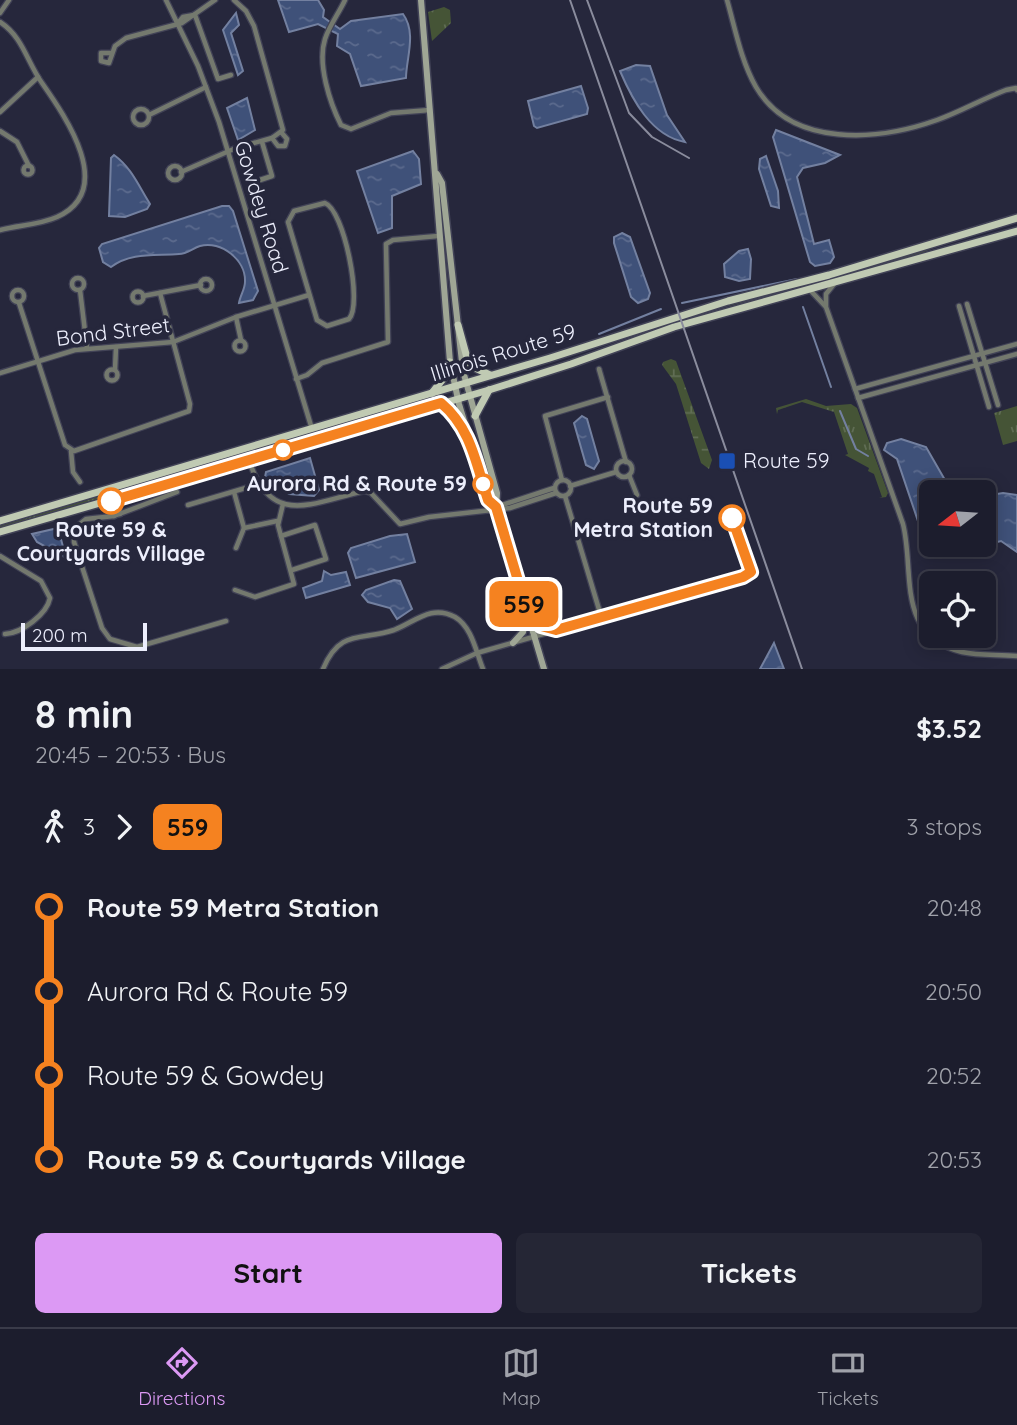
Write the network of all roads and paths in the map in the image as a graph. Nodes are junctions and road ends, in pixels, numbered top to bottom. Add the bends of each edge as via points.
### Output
1 (9, 0) edge
2 (166, 0) edge
3 (215, 0) edge
4 (234, 0) edge
5 (345, 0) edge
6 (421, 0) edge
7 (727, 0) edge
8 (0, 13) edge
9 (195, 15) junction
10 (0, 22) edge
11 (178, 23) junction
12 (111, 53) dead end
13 (231, 75) dead end
14 (38, 77) junction
15 (206, 87) junction
16 (1016, 89) edge
17 (431, 110) junction
18 (0, 112) edge
19 (151, 114) junction
20 (0, 131) edge
21 (281, 132) junction
22 (272, 138) junction
23 (261, 142) junction
24 (229, 153) junction
25 (29, 166) dead end
26 (181, 172) dead end
27 (436, 172) junction
28 (260, 180) dead end
29 (1017, 218) edge
30 (0, 230) edge
31 (1017, 231) edge
32 (438, 236) junction
33 (834, 284) junction
34 (201, 285) dead end
35 (80, 290) dead end
36 (811, 291) junction
37 (160, 293) junction
38 (309, 295) junction
39 (144, 296) dead end
40 (19, 303) dead end
41 (967, 304) dead end
42 (274, 306) junction
43 (959, 306) dead end
44 (826, 307) junction
45 (236, 317) junction
46 (458, 325) junction
47 (241, 340) dead end
48 (173, 342) junction
49 (1017, 344) edge
50 (116, 347) junction
51 (88, 349) junction
52 (982, 352) junction
53 (1017, 354) edge
54 (973, 355) junction
55 (37, 360) junction
56 (984, 360) junction
57 (450, 362) junction
58 (976, 363) junction
59 (599, 369) dead end
60 (115, 370) dead end
61 (0, 373) edge
62 (491, 375) junction
63 (296, 379) junction
64 (466, 383) junction
65 (454, 386) junction
66 (855, 389) junction
67 (489, 390) junction
68 (432, 393) junction
69 (469, 395) junction
70 (608, 397) junction
71 (457, 398) junction
72 (858, 398) junction
73 (441, 403) junction
74 (998, 405) dead end
75 (989, 407) dead end
76 (475, 416) junction
77 (307, 419) junction
78 (312, 429) junction
79 (467, 432) junction
80 (298, 433) junction
81 (309, 443) junction
82 (71, 451) junction
83 (249, 459) junction
84 (626, 462) junction
85 (616, 472) junction
86 (629, 475) junction
87 (562, 480) junction
88 (80, 482) dead end
89 (259, 484) junction
90 (570, 486) junction
91 (555, 490) junction
92 (177, 492) dead end
93 (234, 492) junction
94 (637, 495) dead end
95 (565, 496) junction
96 (114, 500) junction
97 (283, 504) junction
98 (188, 505) dead end
99 (496, 507) junction
100 (117, 515) junction
101 (0, 521) edge
102 (277, 521) junction
103 (244, 528) junction
104 (0, 532) edge
105 (281, 536) junction
106 (236, 548) dead end
107 (1, 559) edge
108 (292, 570) junction
109 (707, 587) dead end
110 (235, 590) dead end
111 (528, 614) junction
112 (601, 616) junction
113 (226, 621) dead end
114 (556, 630) junction
115 (5, 634) dead end
116 (534, 636) junction
117 (513, 643) junction
118 (478, 653) junction
119 (1017, 656) edge
120 (323, 669) edge
121 (442, 669) edge
122 (483, 669) edge
123 (544, 669) edge

1 - 8 street
2 - 11 street, Gowdey Road
3 - 9 street
4 - 21 street via 254,26 282,120
5 - 17 street via 323,47 323,67 343,127 354,129 391,113
6 - 17 main road
7 - 16 street via 757,89 782,116 810,129 855,135 899,131
9 - 11 street
9 - 13 street via 218,79
10 - 14 street via 18,37
11 - 12 street via 131,35
11 - 15 street, Gowdey Road
14 - 18 street
14 - 30 street via 81,147 82,187 74,204 57,217
15 - 19 street
15 - 24 street, Gowdey Road
17 - 27 main road
19 - 19 street via 135,112 131,119 146,122
20 - 25 street via 16,142
21 - 22 street
21 - 22 street via 287,139 285,146 278,146
22 - 23 street
23 - 24 street
23 - 28 street via 272,176
24 - 26 street
24 - 42 street, Gowdey Road
27 - 32 main road
27 - 46 main road via 442,183
29 - 62 main road, Illinois Route 59
31 - 33 main road, Illinois Route 59
32 - 57 main road
32 - 63 street via 386,244 390,337 386,344 322,363
33 - 36 main road, Illinois Route 59
33 - 44 street via 826,294
34 - 37 street
35 - 51 street
36 - 44 street
36 - 67 main road, Illinois Route 59 via 657,332
37 - 39 street
37 - 48 street
38 - 38 street via 288,219 296,210 326,203 335,210 351,263 353,316 330,326 322,324
38 - 42 street, Bond Street
40 - 55 street
41 - 52 street
42 - 45 street, Bond Street
42 - 63 street, Gowdey Road
43 - 54 street
44 - 66 street
45 - 47 street
45 - 48 street, Bond Street
46 - 62 main road via 469,365
46 - 64 main road
48 - 50 street, Bond Street
48 - 82 street via 190,404 188,413
49 - 52 street
50 - 51 street, Bond Street
50 - 60 street
51 - 55 street, Bond Street
52 - 54 street
52 - 56 street
53 - 56 street
54 - 58 street
54 - 66 street
55 - 61 street, Bond Street
55 - 82 street via 65,445
56 - 58 street
56 - 74 street
57 - 65 main road
57 - 68 main road
58 - 72 street
58 - 75 street
59 - 70 street
62 - 64 main road, Illinois Route 59
63 - 77 street, Gowdey Road
64 - 65 main road, Illinois Route 59
64 - 69 main road
65 - 68 main road, Illinois Route 59
65 - 71 main road
66 - 72 street
67 - 69 main road, Illinois Route 59
67 - 76 main road
68 - 78 main road, Illinois Route 59
69 - 71 main road, Illinois Route 59
69 - 76 main road
70 - 84 street
70 - 87 street via 545,416
71 - 73 main road, Illinois Route 59
71 - 79 main road
72 - 119 street via 903,524 910,598 920,623 954,649
73 - 79 main road
73 - 81 main road, Illinois Route 59
76 - 99 main road via 497,493
77 - 78 street, Gowdey Road
77 - 80 main road
78 - 80 main road, Illinois Route 59
78 - 81 main road
79 - 99 main road via 488,500
80 - 101 main road, Illinois Route 59
81 - 83 main road, Illinois Route 59
82 - 88 street via 73,472
83 - 89 street
83 - 96 main road, Illinois Route 59
84 - 85 street via 618,464
84 - 86 street via 631,466
85 - 86 street via 622,477
85 - 90 street
86 - 94 street
87 - 90 street
87 - 91 street
89 - 93 street
89 - 97 street
90 - 95 street
91 - 95 street
91 - 99 street
91 - 99 street via 510,508
92 - 100 street
93 - 98 street
93 - 103 street
95 - 112 street
96 - 100 street
96 - 104 main road, Illinois Route 59
97 - 99 street via 310,506 365,491 400,524
97 - 102 street
99 - 111 main road
100 - 113 street via 82,521 73,536 106,635 137,647
102 - 103 street
102 - 105 street
103 - 106 street
105 - 108 street
105 - 108 street via 315,525 323,548 326,559
107 - 115 street via 41,582 50,598 43,612 18,631
108 - 110 street via 290,586 255,597
109 - 112 street
111 - 114 main road via 541,626
111 - 116 main road
111 - 117 main road via 523,632
112 - 114 street
114 - 116 street
116 - 117 street
116 - 123 main road
117 - 118 street
118 - 120 street via 458,620 431,613 393,630 346,640
118 - 121 street
118 - 122 street

